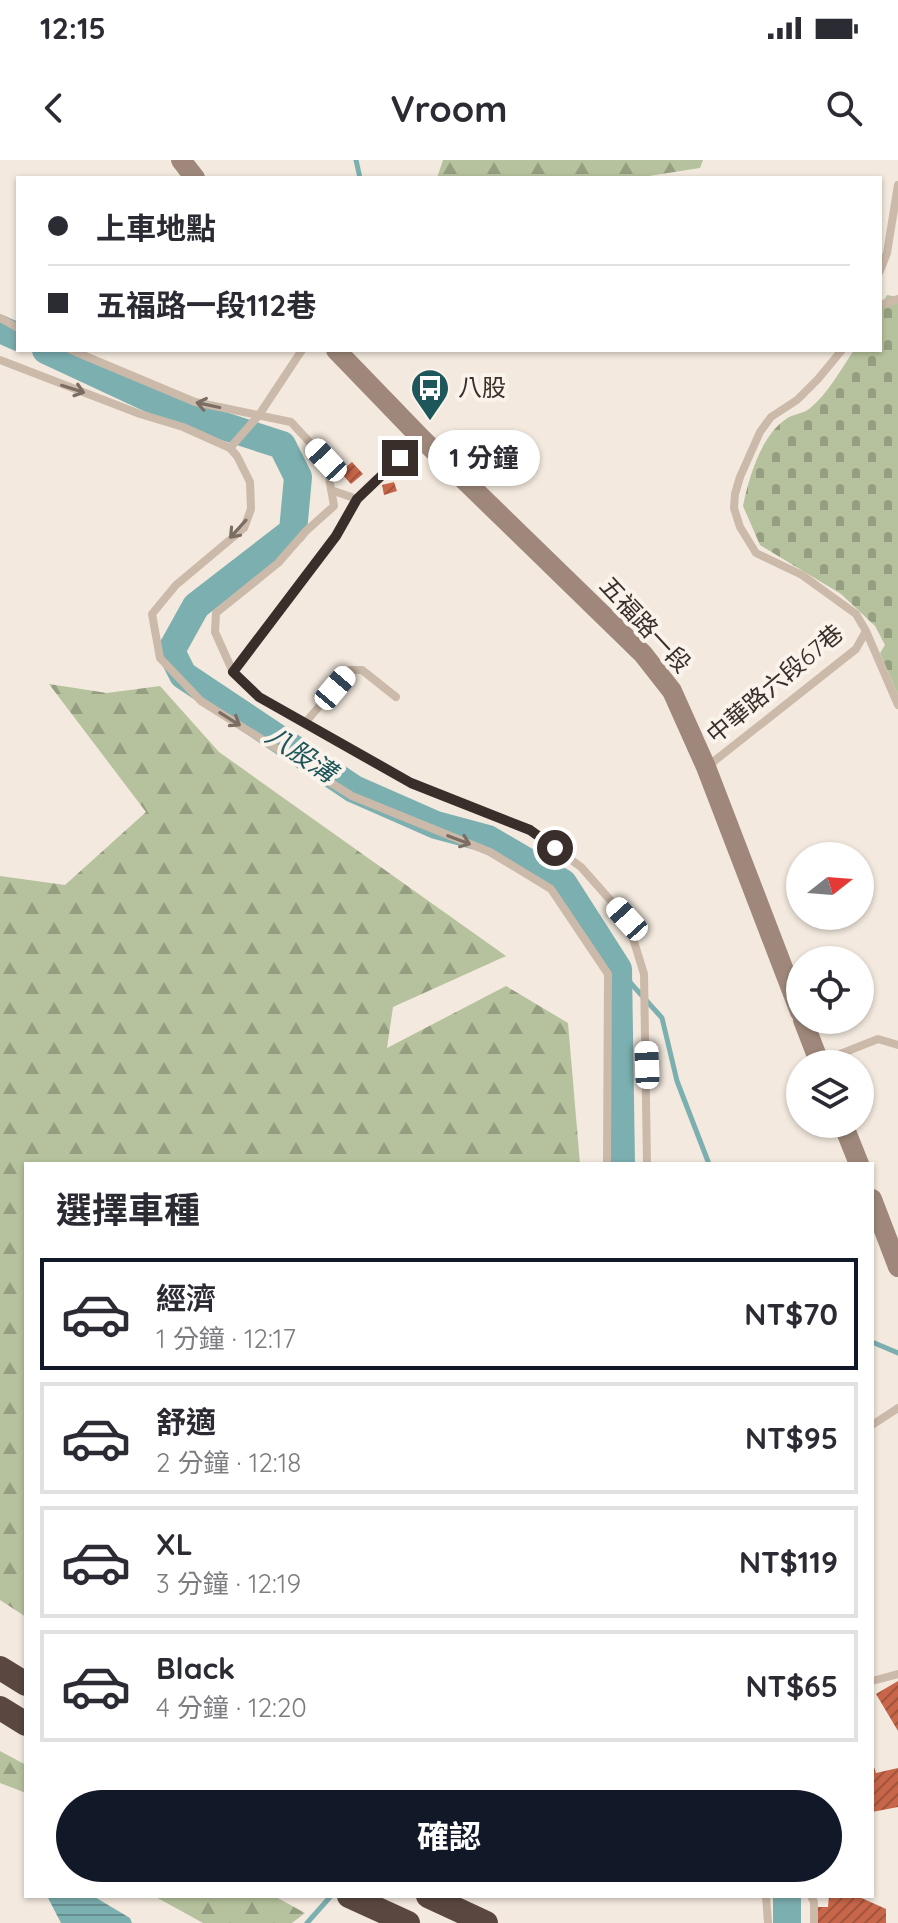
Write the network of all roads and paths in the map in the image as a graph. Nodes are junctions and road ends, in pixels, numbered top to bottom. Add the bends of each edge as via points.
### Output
1 (181, 160) edge
2 (193, 176) edge
3 (898, 185) edge
4 (882, 266) edge
5 (76, 352) edge
6 (301, 352) edge
7 (338, 352) edge
8 (840, 352) edge
9 (0, 360) edge
10 (259, 415) junction
11 (421, 438) junction
12 (230, 448) junction
13 (331, 490) junction
14 (357, 499) junction
15 (866, 631) junction
16 (233, 672) junction
17 (396, 697) dead end
18 (898, 705) edge
19 (305, 723) junction
20 (706, 767) junction
21 (786, 976) edge
22 (898, 1045) edge
23 (851, 1050) edge
24 (849, 1138) edge
25 (607, 1162) edge
26 (647, 1162) edge
27 (858, 1162) edge
28 (874, 1204) edge
29 (898, 1267) edge
30 (898, 1408) edge
31 (874, 1424) edge
32 (0, 1668) edge
33 (898, 1674) edge
34 (874, 1680) edge
35 (24, 1683) edge
36 (0, 1708) edge
37 (24, 1723) edge
38 (353, 1898) edge
39 (432, 1898) edge
40 (766, 1898) edge
41 (812, 1898) edge
42 (408, 1923) edge
43 (486, 1923) edge
44 (768, 1923) edge
45 (814, 1923) edge

1 - 2 main road
3 - 4 lane
10 -> 5 lane via 195,402
6 - 10 lane
7 - 11 main road, 五福路一段
8 - 15 lane, 中華路六段67巷 via 760,432 740,477 734,508 756,553 802,575 856,614
9 -> 12 lane
10 - 12 lane
10 - 13 lane via 291,422 326,460
11 - 14 lane
11 - 20 main road, 五福路一段 via 643,654 672,691
12 -> 25 lane via 250,482 251,509 244,528 176,585 152,614 160,658 201,701 352,796 490,852 551,889 608,974
13 - 14 lane
13 - 16 lane via 334,506 278,563 216,613 215,632
14 - 16 lane via 328,547
15 - 18 lane
15 - 20 lane, 中華路六段67巷 via 856,649
16 - 19 lane via 259,697
17 - 19 lane via 362,670 350,670
19 - 26 lane via 411,783 530,830 581,867 627,919 644,974
20 - 21 main road, 五福路一段
22 - 23 lane via 878,1039
24 - 27 main road
28 - 29 main road
30 - 31 lane
32 - 35 highway
33 - 34 lane
36 - 37 highway
38 - 42 highway
39 - 43 highway
40 - 44 lane
41 - 45 lane

